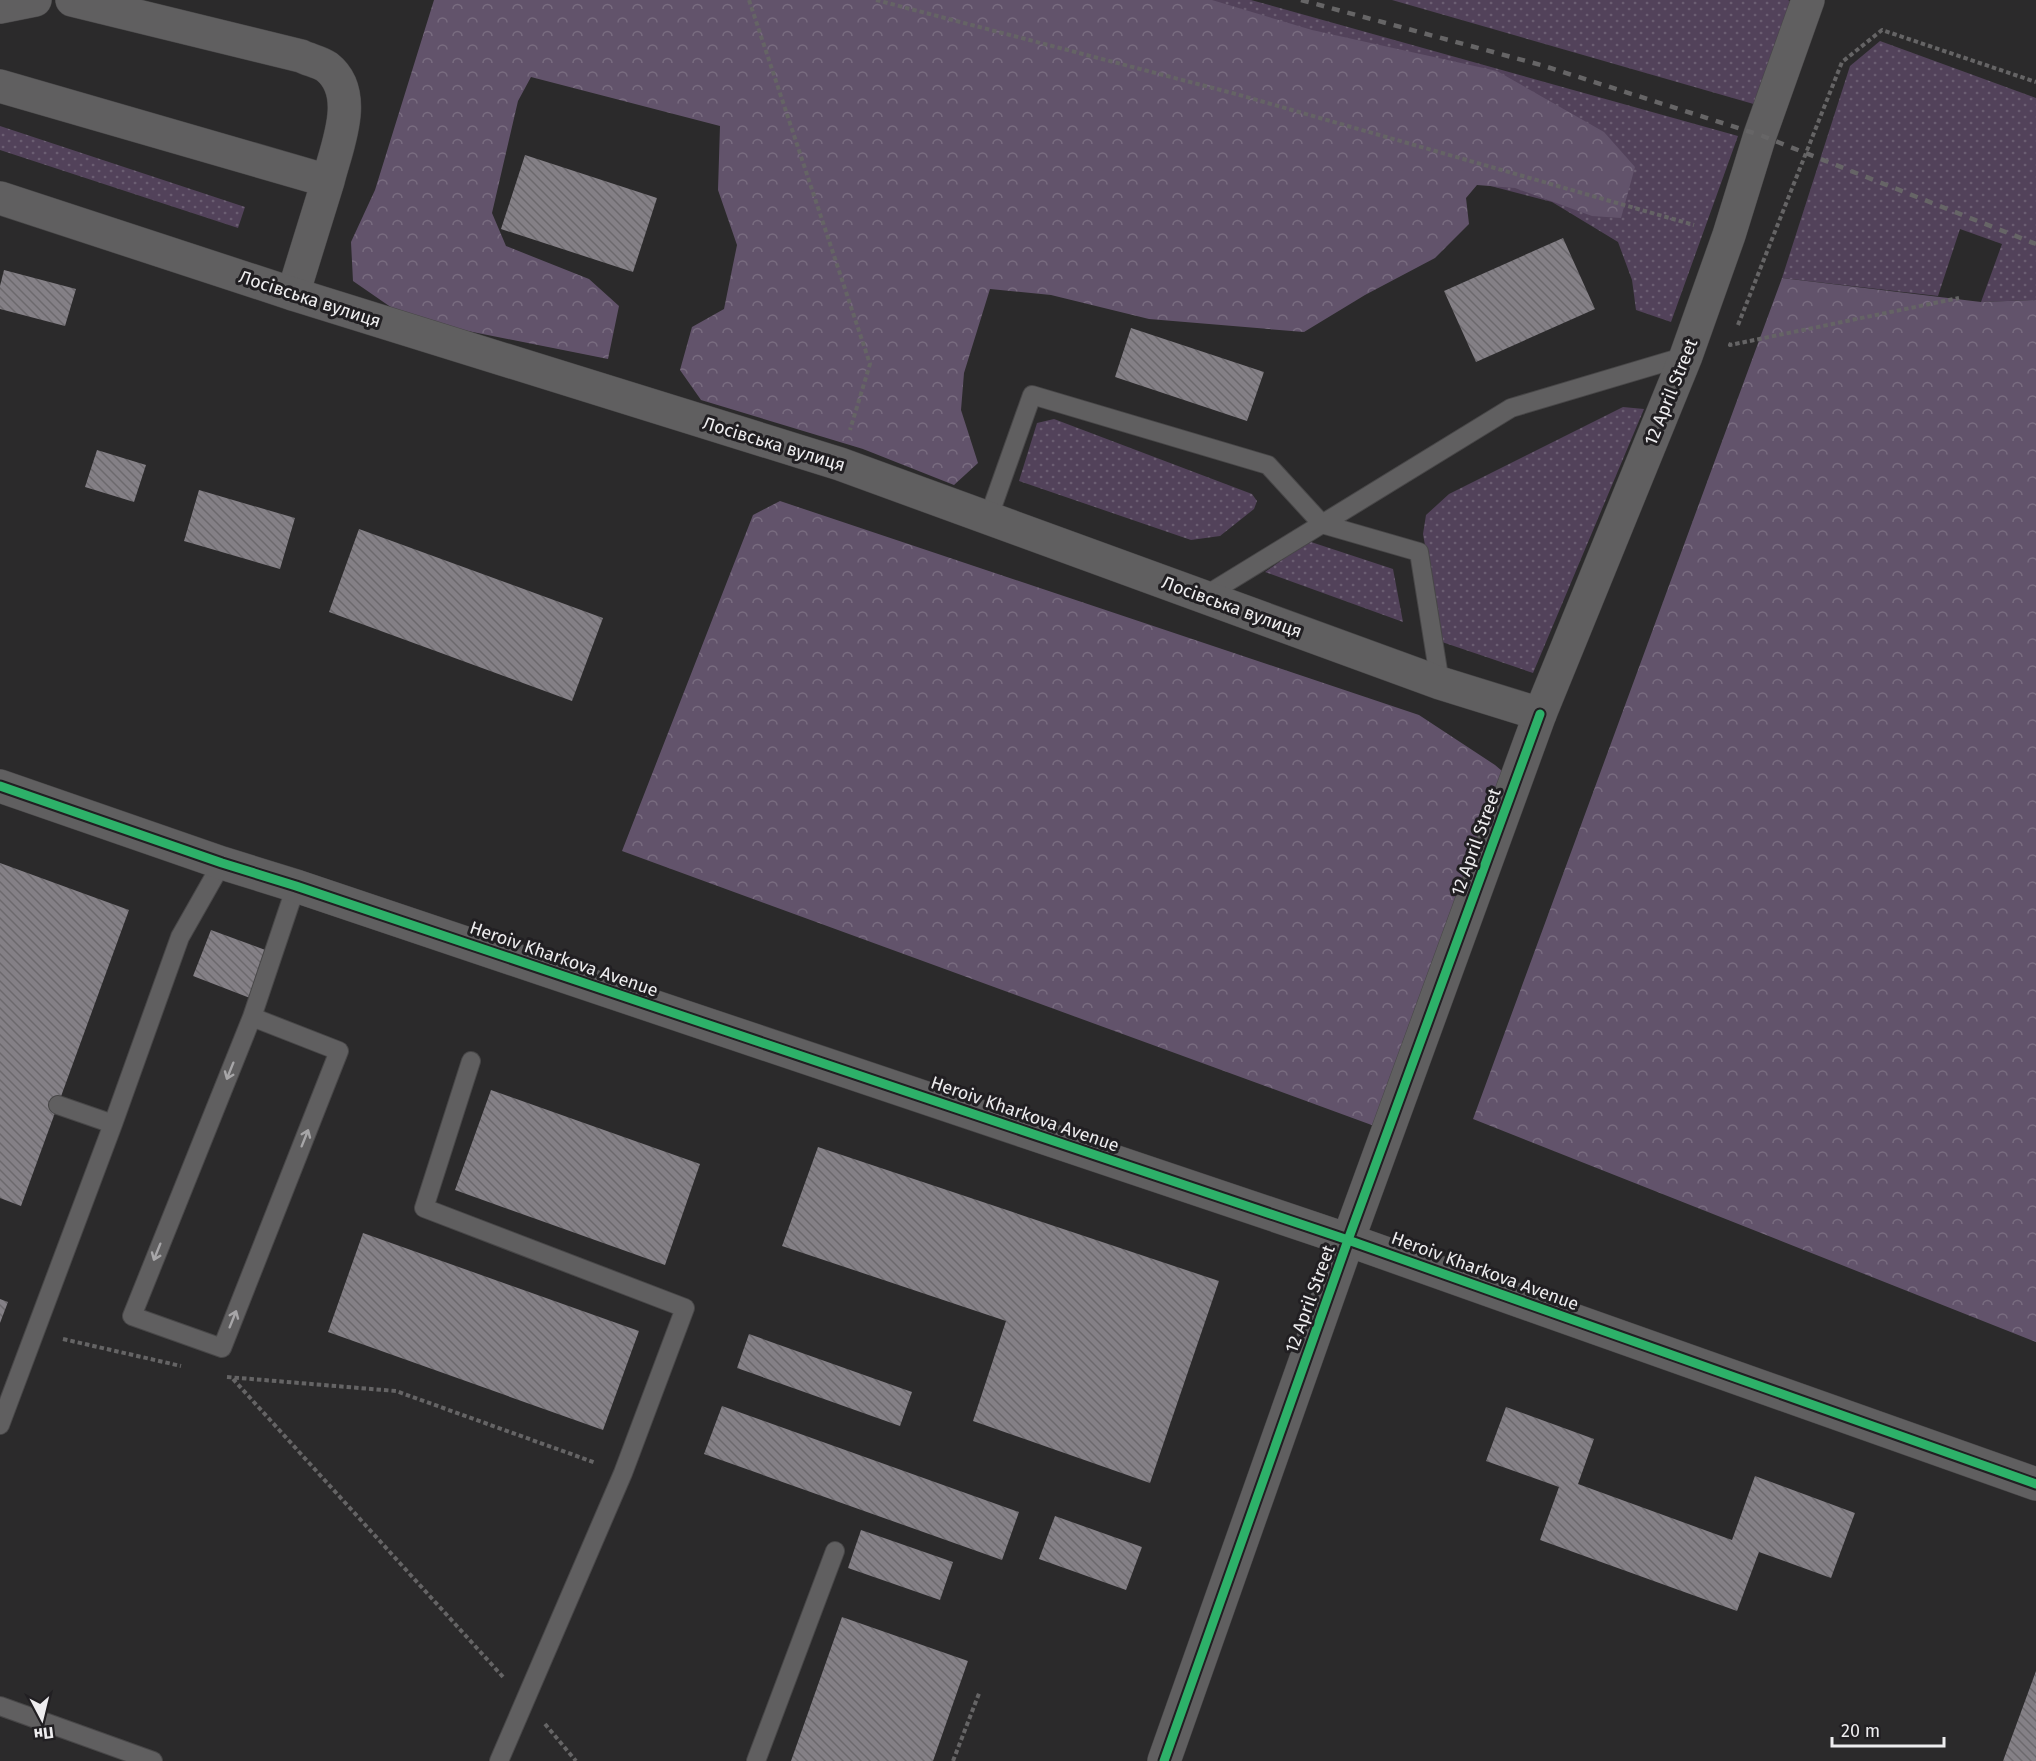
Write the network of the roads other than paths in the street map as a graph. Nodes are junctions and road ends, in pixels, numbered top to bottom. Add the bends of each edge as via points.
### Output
1 (35, 0) edge
2 (72, 0) edge
3 (1808, 0) edge
4 (0, 7) edge
5 (0, 86) edge
6 (328, 181) junction
7 (0, 198) edge
8 (293, 294) junction
9 (1686, 356) junction
10 (988, 519) junction
11 (1322, 524) junction
12 (1203, 597) junction
13 (1440, 683) junction
14 (1540, 714) junction
15 (0, 786) edge
16 (222, 863) junction
17 (296, 886) junction
18 (252, 1017) junction
19 (471, 1061) dead end
20 (58, 1105) dead end
21 (113, 1124) junction
22 (1348, 1240) junction
23 (0, 1425) edge
24 (2036, 1484) edge
25 (835, 1551) dead end
26 (0, 1706) edge
27 (153, 1761) edge
28 (499, 1761) edge
29 (756, 1761) edge
30 (1164, 1761) edge

1 - 4 street
2 - 6 street via 301,56 326,67 338,81 345,101
3 - 9 street, 12 April Street
5 - 6 street
6 - 8 street
7 - 8 street, Лосівська вулиця
8 - 10 street, Лосівська вулиця via 840,464
9 - 11 lane via 1511,408
9 - 14 street, 12 April Street
10 - 11 lane via 1032,395 1268,465
10 - 12 street, Лосівська вулиця
11 - 12 lane
11 - 13 lane via 1419,552
12 - 13 street, Лосівська вулиця
13 - 14 street, Лосівська вулиця
14 - 22 street, 12 April Street
15 - 16 street, Heroiv Kharkova Avenue
16 - 17 street, Heroiv Kharkova Avenue
16 - 21 lane via 180,937
17 - 18 lane
17 - 22 street, Heroiv Kharkova Avenue
18 -> 18 lane via 132,1316 222,1348 339,1051
19 - 28 lane via 424,1208 686,1308 623,1473
20 - 21 lane
21 - 23 lane
22 - 24 street, Heroiv Kharkova Avenue
22 - 30 street, 12 April Street
25 - 29 lane
26 - 27 lane

